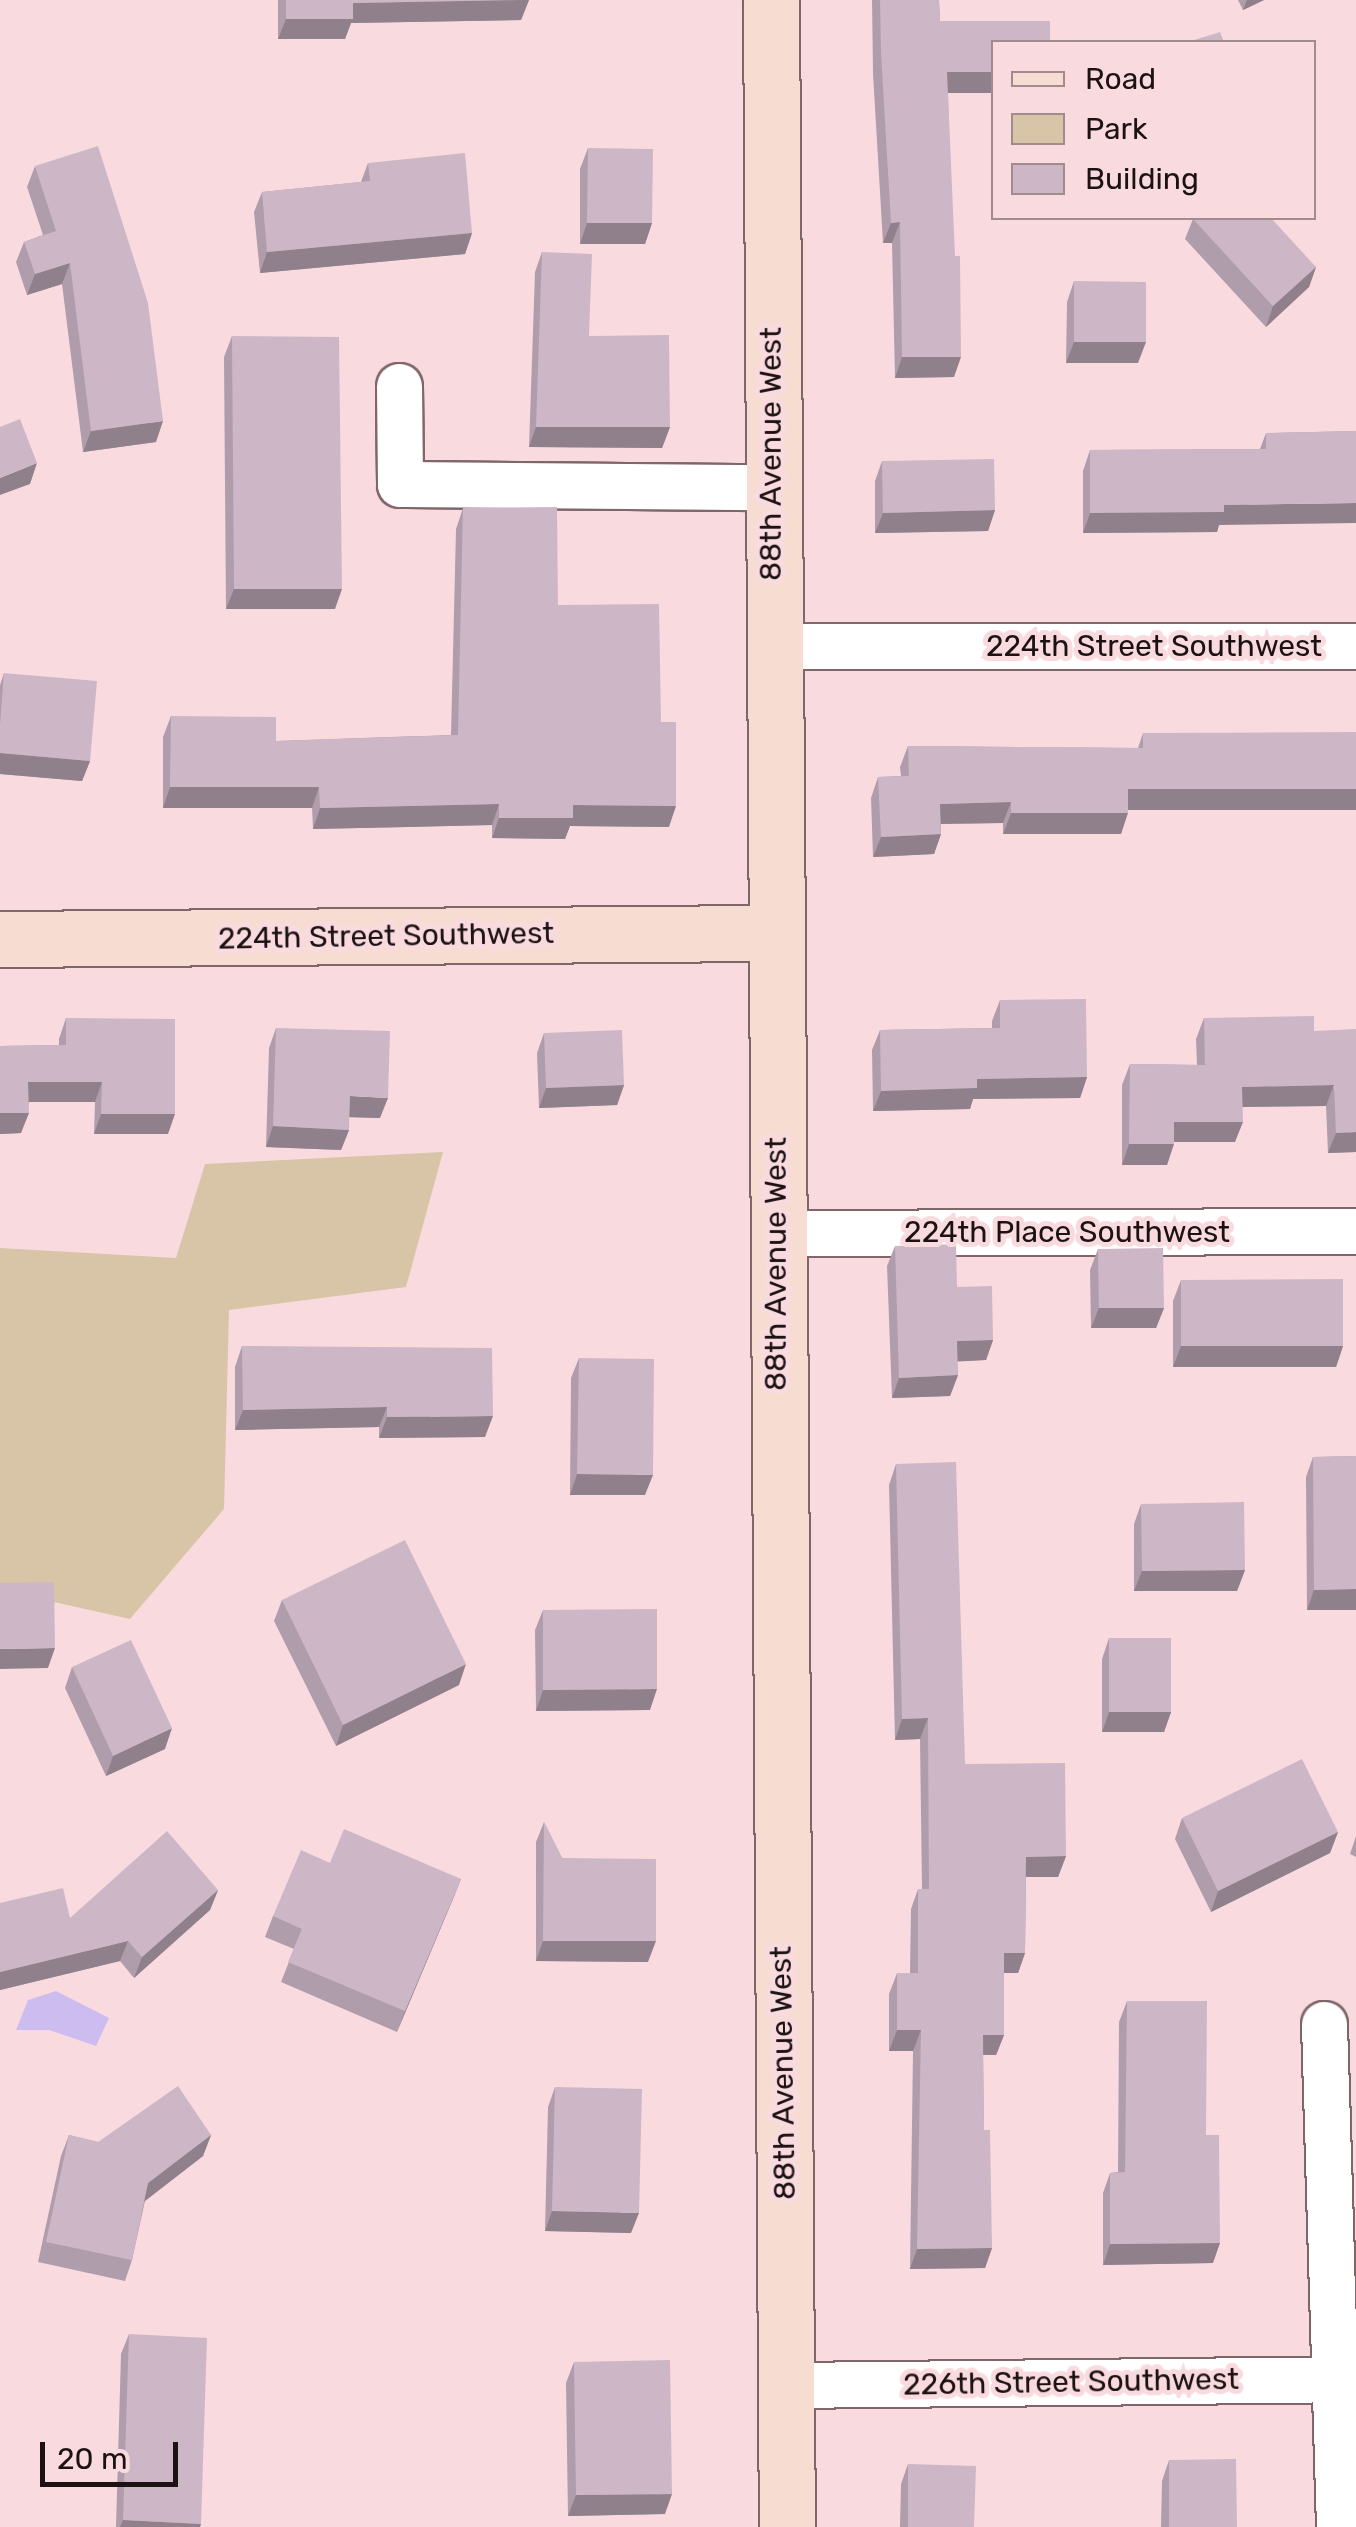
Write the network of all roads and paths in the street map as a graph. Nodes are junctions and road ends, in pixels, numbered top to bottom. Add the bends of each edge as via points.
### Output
1 (771, 0) edge
2 (399, 386) dead end
3 (770, 488) junction
4 (772, 646) junction
5 (1356, 646) edge
6 (772, 933) junction
7 (0, 940) edge
8 (1356, 1231) edge
9 (777, 1233) junction
10 (1324, 2024) dead end
11 (1346, 2379) edge
12 (787, 2385) junction
13 (787, 2527) edge
14 (1340, 2527) edge

1 - 3 street, 88th Avenue West
2 - 3 street via 400,484
3 - 4 street, 88th Avenue West
4 - 5 street, 224th Street Southwest
4 - 6 street, 88th Avenue West
6 - 7 street, 224th Street Southwest
6 - 9 street, 88th Avenue West
8 - 9 street, 224th Place Southwest
9 - 12 street, 88th Avenue West
10 - 11 street
11 - 12 street, 226th Street Southwest
11 - 14 street
12 - 13 street, 88th Avenue West

